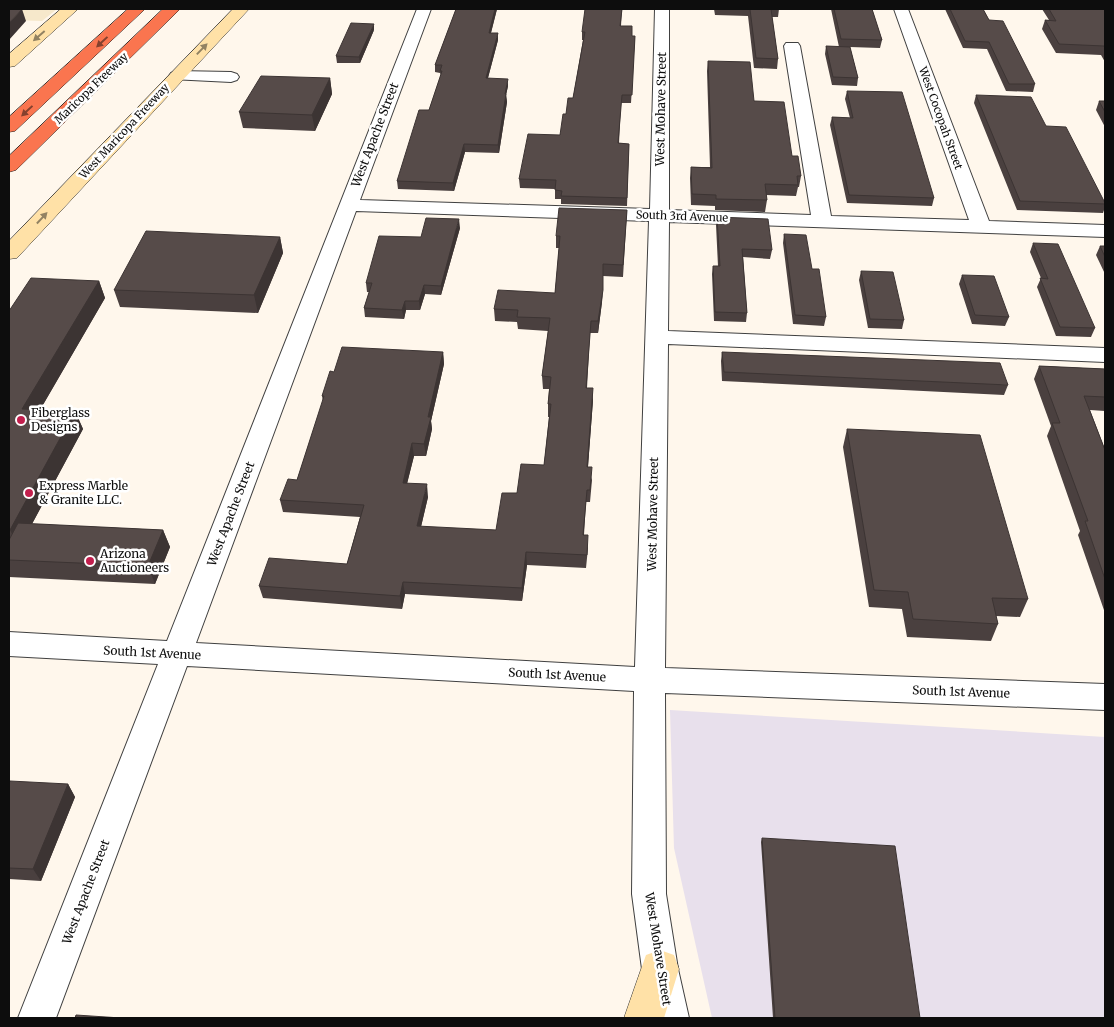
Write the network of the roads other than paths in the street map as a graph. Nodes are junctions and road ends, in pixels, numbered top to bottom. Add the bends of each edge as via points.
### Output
1 (70, 9) edge
2 (137, 9) edge
3 (241, 9) edge
4 (424, 9) edge
5 (662, 9) edge
6 (901, 9) edge
7 (179, 11) edge
8 (99, 22) dead end
9 (792, 46) dead end
10 (9, 62) edge
11 (177, 76) junction
12 (231, 77) dead end
13 (45, 94) junction
14 (9, 128) edge
15 (9, 166) edge
16 (348, 205) junction
17 (660, 215) junction
18 (822, 221) junction
19 (980, 227) junction
20 (1105, 231) edge
21 (9, 253) edge
22 (657, 336) junction
23 (1105, 354) edge
24 (9, 644) edge
25 (178, 654) junction
26 (649, 679) junction
27 (1105, 697) edge
28 (660, 970) junction
29 (37, 1018) edge
30 (644, 1018) edge
31 (670, 1018) edge

1 -> 10 main road
2 -> 13 highway
11 -> 3 main road, West Maricopa Freeway
4 - 16 street, West Apache Street
5 - 17 street, West Mohave Street
6 - 19 street, West Cocopah Street
7 - 15 highway, Maricopa Freeway via 175,24 138,43
8 - 13 highway
9 - 18 street
11 - 12 street
21 -> 11 main road, West Maricopa Freeway
13 -> 14 highway
16 - 17 street, South 3rd Avenue
16 - 25 street, West Apache Street
17 - 18 street, South 3rd Avenue
17 - 22 street, West Mohave Street
18 - 19 street, South 3rd Avenue
19 - 20 street, South 3rd Avenue
22 - 23 street
22 - 26 street, West Mohave Street
24 - 25 street, South 1st Avenue
25 - 26 street, South 1st Avenue
25 - 29 street, West Apache Street
26 - 27 street, South 1st Avenue
26 - 28 street, West Mohave Street via 649,894
28 - 30 main road
28 - 31 street, West Mohave Street

